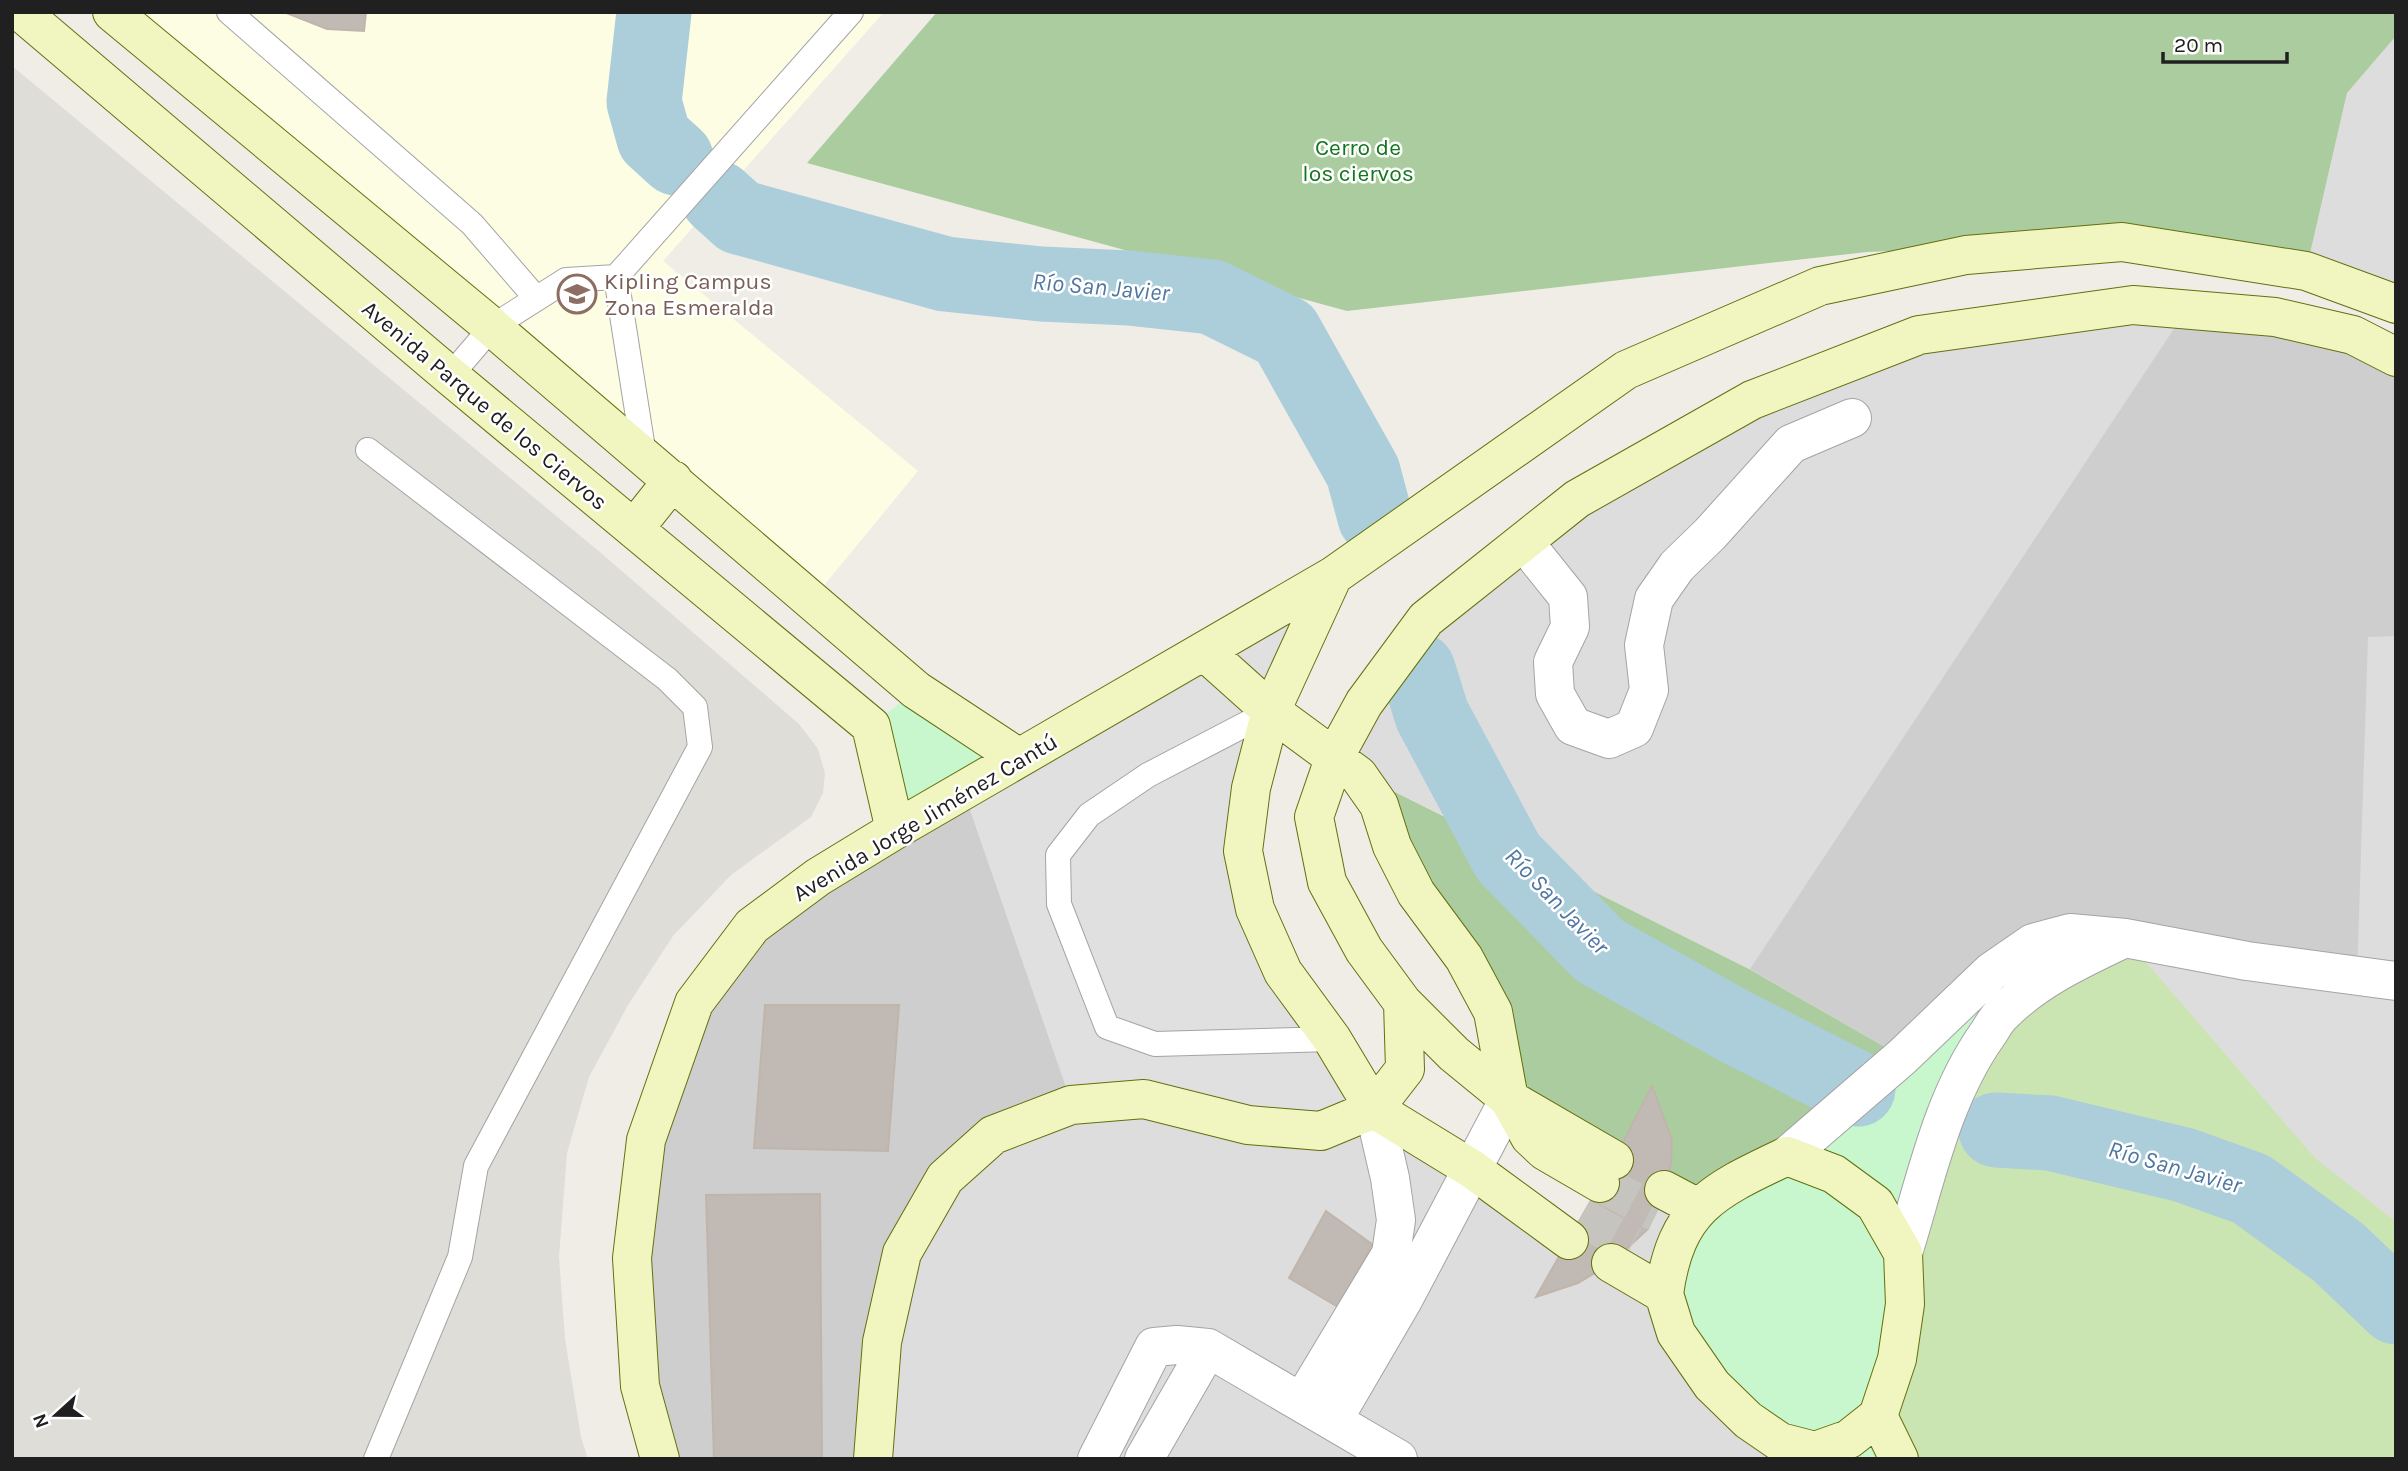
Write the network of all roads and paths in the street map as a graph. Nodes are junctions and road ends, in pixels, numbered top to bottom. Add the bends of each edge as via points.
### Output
1 (112, 12) edge
2 (229, 12) edge
3 (851, 12) edge
4 (30, 15) edge
5 (616, 277) junction
6 (536, 298) junction
7 (2396, 304) edge
8 (492, 327) junction
9 (2396, 357) edge
10 (450, 376) junction
11 (1852, 418) dead end
12 (368, 450) dead end
13 (644, 456) junction
14 (673, 480) junction
15 (634, 529) junction
16 (1524, 542) junction
17 (1333, 576) junction
18 (1204, 651) junction
19 (916, 690) junction
20 (1271, 711) junction
21 (871, 726) junction
22 (1335, 756) junction
23 (1019, 758) junction
24 (895, 830) junction
25 (2124, 938) junction
26 (2396, 981) edge
27 (1403, 1003) junction
28 (1332, 1039) junction
29 (1509, 1099) junction
30 (1374, 1109) junction
31 (1787, 1156) junction
32 (1472, 1169) junction
33 (1607, 1171) tunnel mouth
34 (1575, 1228) tunnel mouth
35 (1903, 1253) junction
36 (1622, 1254) tunnel mouth
37 (1405, 1262) junction
38 (1666, 1280) junction
39 (1208, 1348) junction
40 (1317, 1411) junction
41 (1878, 1416) junction
42 (1103, 1447) edge
43 (1817, 1455) edge
44 (1147, 1458) edge
45 (1397, 1458) edge
46 (376, 1459) edge
47 (660, 1459) edge
48 (873, 1459) edge
49 (1899, 1459) edge

1 - 8 main road
2 - 6 lane via 472,224
3 - 5 lane
4 - 10 main road, Avenida Parque de los Ciervos
5 - 6 lane via 566,280
5 - 13 lane
6 - 8 lane
7 - 17 main road, Avenida Jorge Jiménez Cantú via 2306,271 2122,242 1966,255 1820,286 1626,370
8 - 10 lane
8 - 13 main road
9 - 16 main road via 2353,335 2275,317 2133,305 1919,335 1752,400 1577,499
10 - 15 main road, Avenida Parque de los Ciervos
11 - 16 street via 1791,444 1677,566 1654,599 1644,645 1649,690 1634,729 1609,739 1573,726 1555,694 1553,662 1570,628 1568,597
12 - 46 lane via 667,679 695,707 700,747 476,1166 460,1257
13 - 14 main road
14 - 15 main road
14 - 19 main road
15 - 21 main road, Avenida Parque de los Ciervos
16 - 22 main road via 1426,619 1364,703
17 - 18 main road, Avenida Jorge Jiménez Cantú
17 - 20 main road
18 - 20 main road
18 - 23 main road, Avenida Jorge Jiménez Cantú
19 - 21 main road
19 - 23 main road
20 - 22 main road
20 - 28 main road via 1251,788 1243,851 1255,909 1283,972
20 - 28 lane via 1148,775 1089,816 1058,855 1059,904 1107,1027 1155,1044
21 - 24 main road
22 - 27 main road via 1314,817 1327,882 1364,950
22 - 29 main road via 1358,775 1379,805 1392,846 1416,893 1464,958 1493,1012
23 - 24 main road, Avenida Jorge Jiménez Cantú
24 - 47 main road, Avenida Jorge Jiménez Cantú via 818,877 752,926 694,1003 646,1140 632,1258 640,1386
25 - 26 street via 2247,961
25 - 31 street via 2070,933 2033,943 1991,972 1902,1057
25 - 35 street via 2034,987 2001,1015 1972,1056 1946,1113
27 - 29 main road via 1454,1054
27 - 30 main road via 1405,1069
28 - 30 main road
29 - 32 street
29 - 33 main road
30 - 32 main road
30 - 37 street
30 - 48 main road via 1321,1131 1248,1125 1144,1099 1072,1105 993,1135 945,1178 902,1253 882,1342
31 - 35 main road via 1834,1174 1875,1204
31 - 38 main road via 1676,1210 1675,1245
32 - 34 main road via 1522,1186
32 - 37 street
35 - 41 main road via 1905,1304 1897,1359
36 - 38 main road
37 - 40 street
38 - 43 main road via 1675,1333 1712,1385 1748,1420 1780,1442
39 - 40 street
39 - 42 street via 1154,1347
39 - 44 street
40 - 45 street
41 - 43 main road via 1849,1439
41 - 49 main road
42 - 44 street

